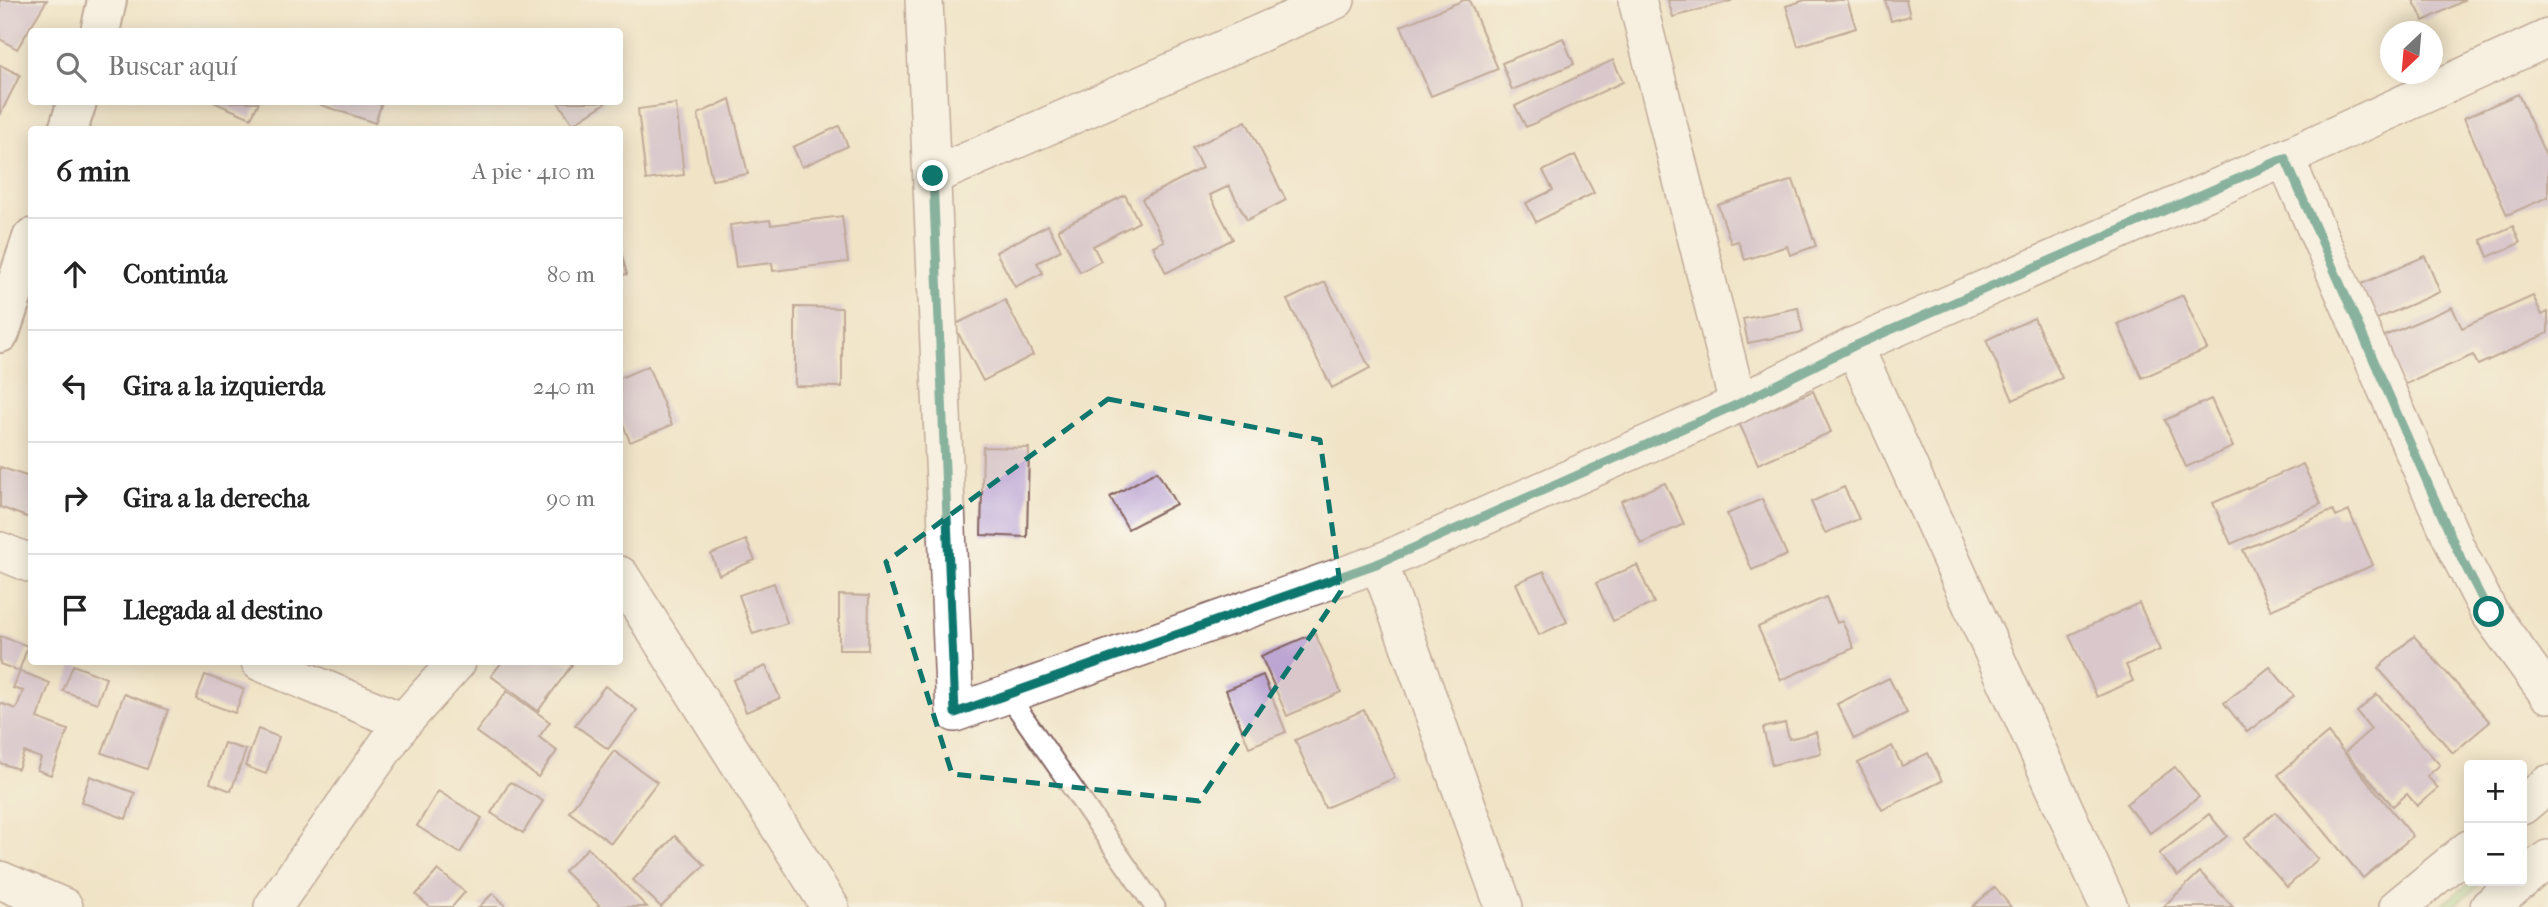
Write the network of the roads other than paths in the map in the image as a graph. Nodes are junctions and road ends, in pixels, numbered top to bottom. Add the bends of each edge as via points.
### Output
1 (107, 0) edge
2 (924, 0) edge
3 (1336, 0) edge
4 (1637, 0) edge
5 (101, 28) edge
6 (2548, 38) edge
7 (76, 105) edge
8 (69, 126) edge
9 (2285, 158) junction
10 (933, 176) junction
11 (28, 250) edge
12 (0, 333) edge
13 (1854, 346) junction
14 (1738, 404) junction
15 (0, 551) edge
16 (28, 562) edge
17 (1379, 563) junction
18 (623, 580) edge
19 (267, 665) edge
20 (454, 665) edge
21 (2548, 694) edge
22 (1007, 695) junction
23 (403, 722) junction
24 (2548, 785) edge
25 (2527, 802) edge
26 (2464, 853) edge
27 (2548, 859) edge
28 (2527, 875) edge
29 (0, 880) edge
30 (2514, 886) edge
31 (817, 901) edge
32 (64, 907) edge
33 (273, 907) edge
34 (1155, 907) edge
35 (1503, 907) edge
36 (2109, 907) edge
37 (2398, 907) edge
38 (2489, 907) edge

1 - 5 street
2 - 10 street
3 - 10 street
4 - 14 street
6 - 9 street
7 - 8 street
9 - 13 street
9 - 21 street via 2457,550 2489,612
10 - 22 street via 955,713
11 - 12 street
13 - 14 street
13 - 36 street
14 - 17 street
15 - 16 street
17 - 22 street
17 - 35 street
18 - 31 street
19 - 23 street
20 - 23 street
22 - 34 lane
23 - 33 street
24 - 25 street
26 - 37 street
27 - 28 street
29 - 32 street
30 - 38 street

